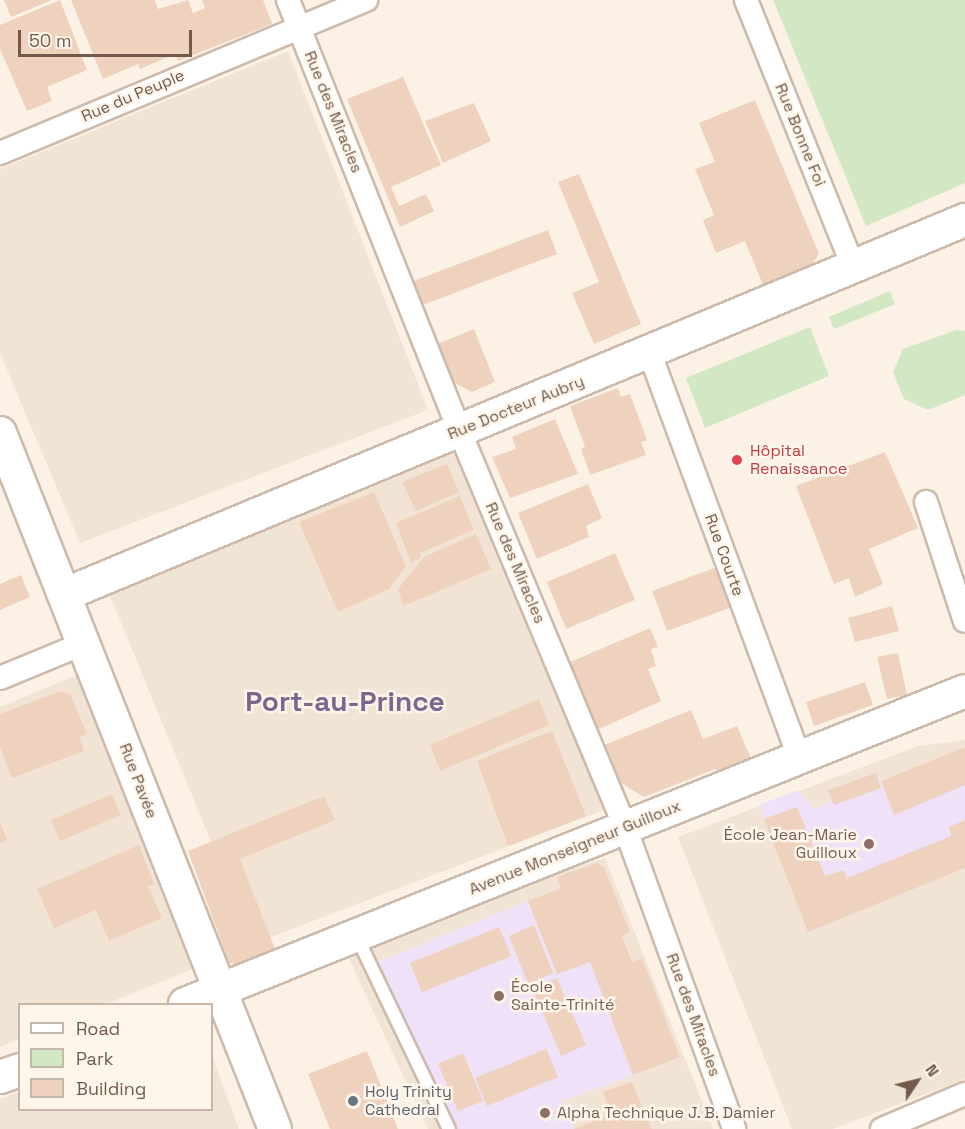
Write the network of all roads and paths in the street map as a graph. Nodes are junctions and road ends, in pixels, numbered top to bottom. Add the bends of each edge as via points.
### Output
1 (288, 0) edge
2 (366, 0) edge
3 (746, 0) edge
4 (299, 26) junction
5 (0, 153) edge
6 (965, 220) edge
7 (854, 269) junction
8 (650, 354) junction
9 (459, 430) junction
10 (0, 433) edge
11 (926, 502) dead end
12 (66, 594) junction
13 (965, 621) edge
14 (85, 643) junction
15 (0, 678) edge
16 (965, 692) edge
17 (799, 756) junction
18 (626, 830) junction
19 (356, 934) junction
20 (219, 991) junction
21 (190, 1003) edge
22 (18, 1071) edge
23 (0, 1077) edge
24 (965, 1094) edge
25 (275, 1129) edge
26 (449, 1129) edge
27 (734, 1129) edge
28 (882, 1129) edge

1 - 4 street, Rue des Miracles
2 - 4 street, Rue du Peuple
3 - 7 street, Rue Bonne Foi
4 - 5 street, Rue du Peuple
4 - 9 street, Rue des Miracles
6 - 7 street, Rue Docteur Aubry
7 - 8 street, Rue Docteur Aubry
8 - 9 street, Rue Docteur Aubry
8 - 17 street, Rue Courte
9 - 12 street, Rue Docteur Aubry
9 - 18 street, Rue des Miracles
10 - 12 street, Rue Pavée
11 - 13 street
12 - 14 street, Rue Pavée
14 - 15 street
14 - 20 street, Rue Pavée
16 - 17 street, Avenue Monseigneur Guilloux
17 - 18 street, Avenue Monseigneur Guilloux
18 - 19 street, Avenue Monseigneur Guilloux
18 - 27 street, Rue des Miracles
19 - 20 street, Avenue Monseigneur Guilloux
19 - 26 lane
20 - 21 street, Avenue Monseigneur Guilloux
20 - 25 street, Rue Pavée
22 - 23 street
24 - 28 street

